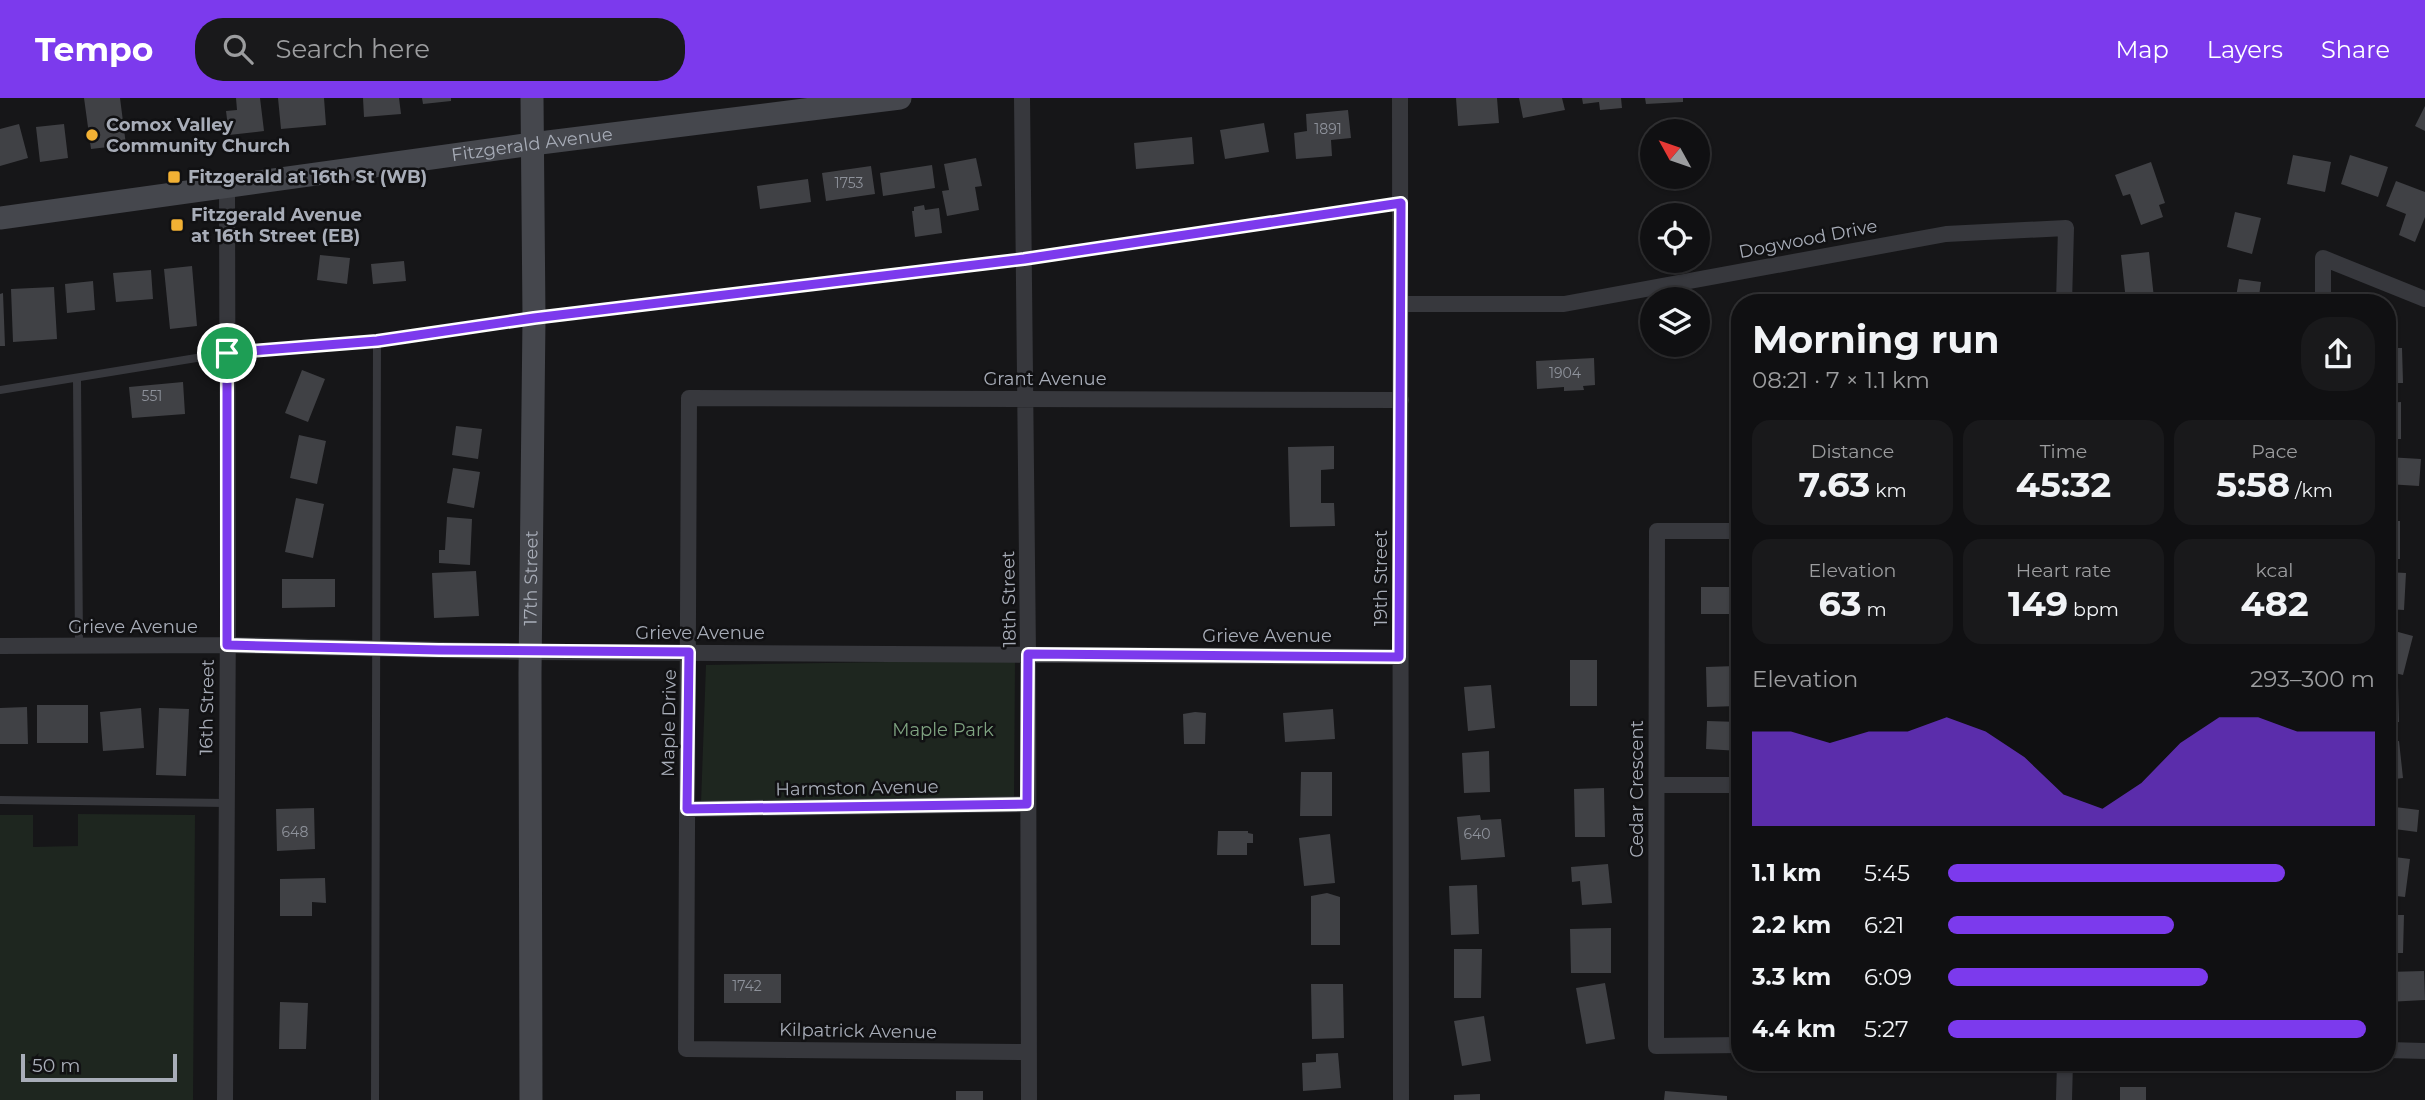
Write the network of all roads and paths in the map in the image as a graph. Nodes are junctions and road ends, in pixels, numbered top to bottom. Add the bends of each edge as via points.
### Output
1 (532, 98) edge
2 (900, 98) edge
3 (1022, 98) edge
4 (1400, 98) edge
5 (532, 144) junction
6 (227, 188) junction
7 (1401, 203) junction
8 (0, 218) edge
9 (1024, 259) junction
10 (2064, 294) edge
11 (2323, 294) edge
12 (2425, 299) edge
13 (1401, 304) junction
14 (534, 318) junction
15 (377, 341) junction
16 (227, 353) junction
17 (77, 379) junction
18 (0, 390) edge
19 (689, 398) joint
20 (1025, 399) junction
21 (1401, 400) junction
22 (1731, 531) edge
23 (227, 645) junction
24 (0, 646) edge
25 (79, 646) junction
26 (377, 649) junction
27 (530, 652) junction
28 (689, 652) junction
29 (1028, 654) junction
30 (1399, 657) junction
31 (1657, 785) junction
32 (1731, 785) edge
33 (0, 800) edge
34 (226, 803) junction
35 (1027, 804) junction
36 (687, 809) junction
37 (1731, 1045) edge
38 (686, 1049) joint
39 (2396, 1050) edge
40 (2425, 1051) edge
41 (1029, 1052) junction
42 (2065, 1071) edge
43 (225, 1100) edge
44 (375, 1100) edge
45 (531, 1100) edge
46 (1029, 1100) edge
47 (1401, 1100) edge
48 (2064, 1100) edge

1 - 5 street, 17th Street
2 - 5 street, Fitzgerald Avenue
3 - 9 street, 18th Street
4 - 7 street, 19th Street
5 - 6 street, Fitzgerald Avenue
5 - 14 street, 17th Street
6 - 8 street, Fitzgerald Avenue
6 - 16 street, 16th Street
7 - 9 lane
7 - 13 street, 19th Street
9 - 14 lane
9 - 20 street, 18th Street
10 - 13 street, Dogwood Drive via 2066,228 1946,234 1564,304
11 - 12 street via 2323,258
13 - 21 street, 19th Street
14 - 15 lane
14 - 27 street, 17th Street
15 - 16 lane
15 - 26 lane
16 - 17 lane
16 - 23 street, 16th Street
17 - 18 lane
17 - 25 lane
19 - 20 street, Grant Avenue
19 - 28 street, Maple Drive
20 - 21 street, Grant Avenue
20 - 29 street, 18th Street
21 - 30 street, 19th Street
22 - 31 street, Cedar Crescent via 1657,531
23 - 25 street, Grieve Avenue
23 - 26 street, Grieve Avenue
23 - 34 street, 16th Street
24 - 25 street, Grieve Avenue
26 - 27 street, Grieve Avenue
26 - 44 lane
27 - 28 street, Grieve Avenue
27 - 45 street, 17th Street
28 - 29 street, Grieve Avenue
28 - 36 street, Maple Drive
29 - 30 street, Grieve Avenue
29 - 35 street, 18th Street
30 - 47 street, 19th Street
31 - 32 street
31 - 37 street, Cedar Crescent via 1656,1046
33 - 34 lane
34 - 43 street, 16th Street
35 - 36 street, Harmston Avenue
35 - 41 street, 18th Street
36 - 38 street, Maple Drive
38 - 41 street, Kilpatrick Avenue
39 - 40 street
41 - 46 street, 18th Street
42 - 48 street

